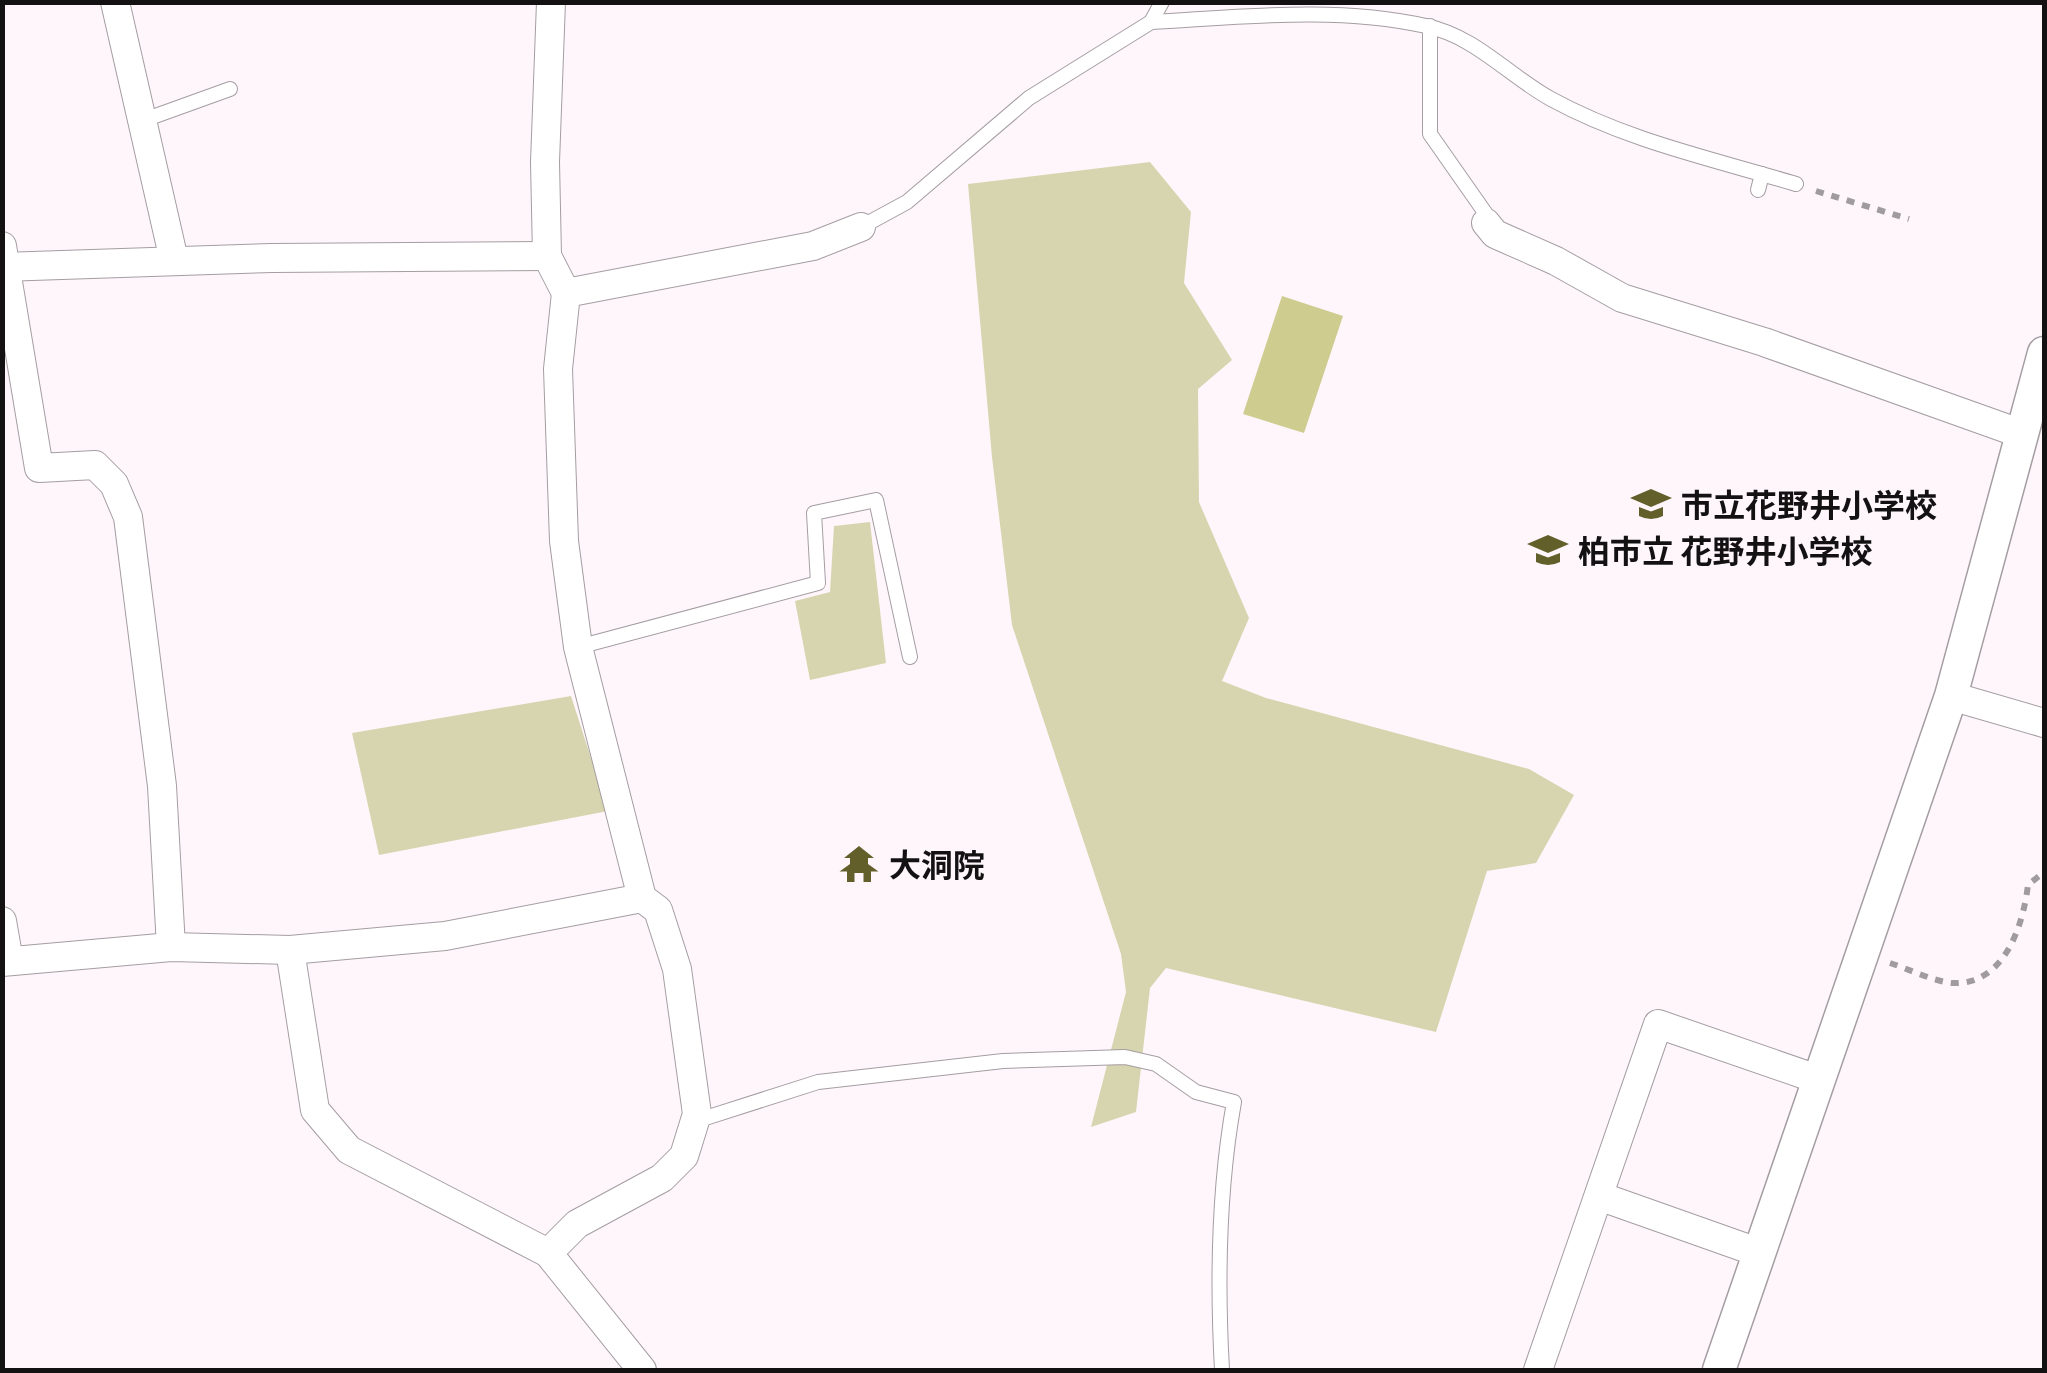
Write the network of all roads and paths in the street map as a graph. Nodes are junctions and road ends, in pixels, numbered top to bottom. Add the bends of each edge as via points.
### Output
1 (115, 2) edge
2 (550, 2) edge
3 (1162, 2) edge
4 (1152, 22) junction
5 (1430, 26) junction
6 (230, 89) dead end
7 (144, 120) junction
8 (1762, 174) junction
9 (1796, 184) joint
10 (1758, 190) dead end
11 (1909, 219) dead end
12 (1486, 223) joint
13 (860, 227) joint
14 (547, 256) junction
15 (4, 260) edge
16 (174, 260) junction
17 (566, 294) junction
18 (2044, 353) edge
19 (2022, 434) junction
20 (578, 647) junction
21 (910, 657) dead end
22 (1951, 696) junction
23 (2044, 724) edge
24 (2044, 872) edge
25 (642, 898) junction
26 (2, 921) edge
27 (171, 948) junction
28 (290, 950) junction
29 (1864, 955) junction
30 (6, 962) edge
31 (1820, 1080) junction
32 (695, 1121) junction
33 (1599, 1196) junction
34 (1760, 1253) junction
35 (548, 1254) junction
36 (642, 1370) edge
37 (1222, 1370) edge
38 (1538, 1370) edge
39 (1719, 1370) edge

1 - 7 street
2 - 14 street
3 - 4 lane
4 - 5 lane via 1275,14
4 - 13 lane via 1029,98 908,202
5 - 8 lane via 1480,49 1548,98 1630,136
5 - 12 lane via 1430,134
6 - 7 lane
7 - 16 street
8 - 9 lane
8 - 10 lane
9 - 11 path
12 - 19 street via 1495,234 1622,298
13 - 17 street via 813,246
14 - 16 street
14 - 17 street
15 - 16 street
15 - 27 street via 39,468 95,464 114,484 128,517 162,786
17 - 20 street via 558,369 564,541
18 - 19 street
19 - 22 street
20 - 21 lane via 818,584 814,514 876,500
20 - 25 street
22 - 23 street
22 - 29 street
24 - 29 path via 2028,885 2024,918 2000,964 1976,979 1952,983
25 - 28 street via 445,936
25 - 32 street via 658,910 677,969
26 - 30 street
27 - 28 street
27 - 30 street
28 - 35 street via 315,1110 349,1150
29 - 31 street
31 - 33 street via 1658,1024
31 - 34 street
32 - 35 street via 684,1156 662,1178 578,1224
32 - 37 lane via 818,1082 1003,1061 1124,1056 1156,1064 1196,1092 1234,1102 1224,1156 1217,1289
33 - 34 street
33 - 38 street
34 - 39 street
35 - 36 street

